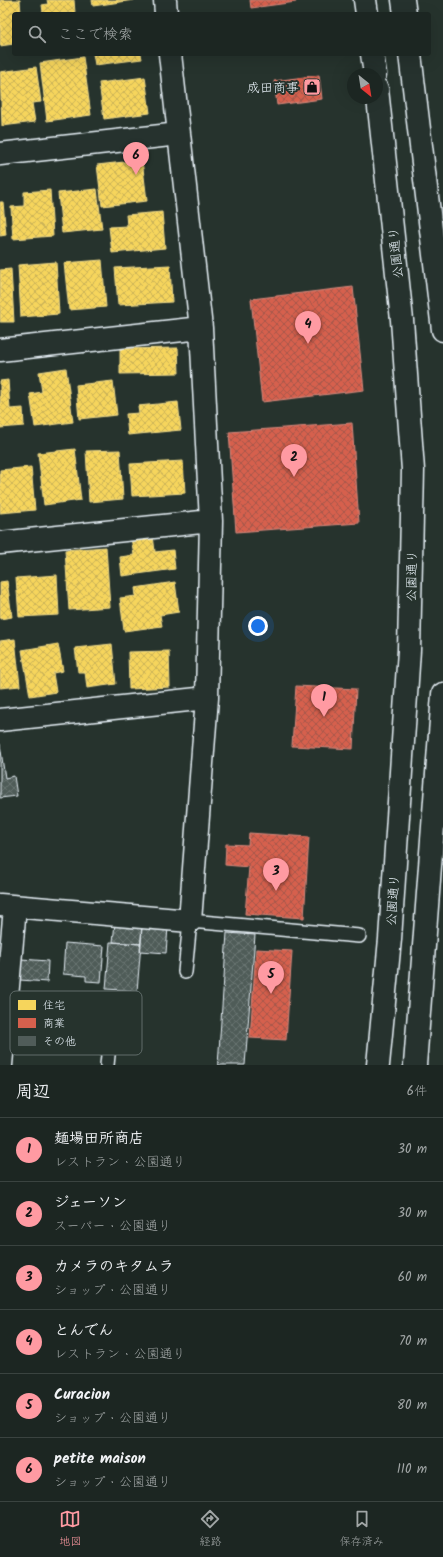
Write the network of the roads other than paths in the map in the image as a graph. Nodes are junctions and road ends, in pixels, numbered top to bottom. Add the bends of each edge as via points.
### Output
1 (165, 0) edge
2 (365, 0) edge
3 (403, 0) edge
4 (166, 12) edge
5 (367, 12) edge
6 (405, 12) edge
7 (170, 56) edge
8 (372, 56) edge
9 (410, 56) edge
10 (374, 68) edge
11 (379, 104) edge
12 (179, 134) junction
13 (0, 154) edge
14 (201, 328) junction
15 (443, 330) edge
16 (0, 350) edge
17 (211, 521) junction
18 (0, 543) edge
19 (443, 694) edge
20 (208, 698) junction
21 (0, 720) edge
22 (8, 906) edge
23 (190, 921) junction
24 (359, 936) dead end
25 (185, 972) dead end
26 (108, 1055) edge
27 (1, 1065) edge
28 (107, 1065) edge
29 (378, 1065) edge
30 (415, 1065) edge

1 - 4 street
2 - 5 street
3 - 6 street
7 - 12 street
8 - 10 street
9 - 15 street
11 - 29 street, 公園通り via 402,320 413,470 409,650 390,939
12 - 13 street
12 - 14 street
14 - 16 street
14 - 17 street
17 - 18 street
17 - 20 street
19 - 30 street
20 - 21 street
20 - 23 street
22 - 23 street
22 - 27 street
23 - 24 lane
23 - 25 lane
26 - 28 lane

